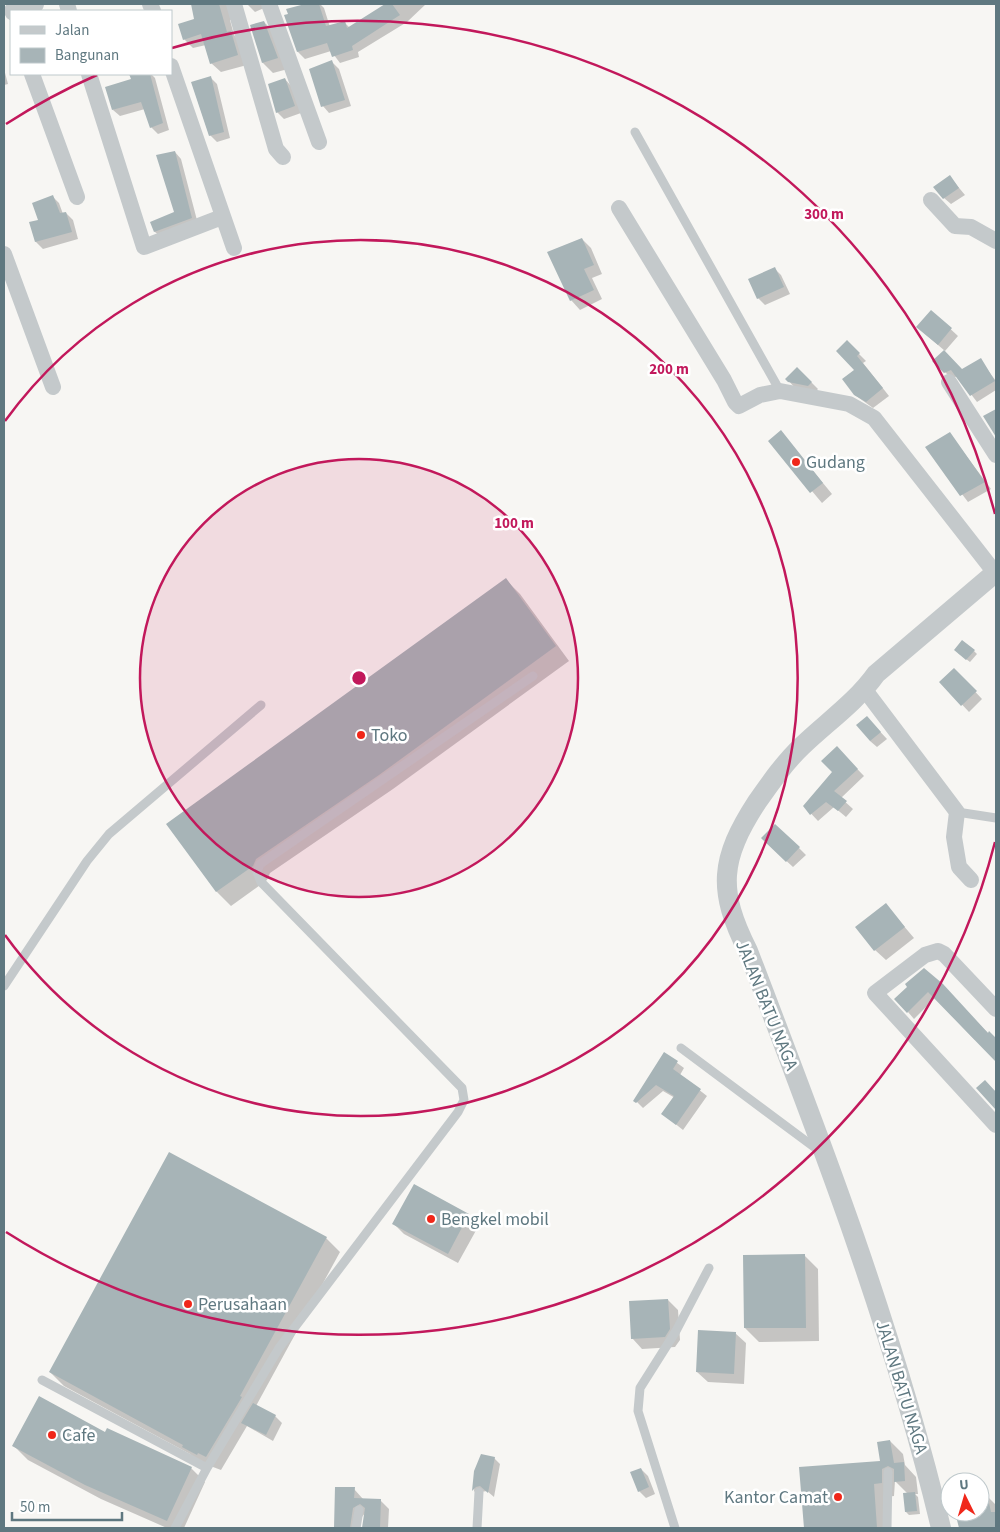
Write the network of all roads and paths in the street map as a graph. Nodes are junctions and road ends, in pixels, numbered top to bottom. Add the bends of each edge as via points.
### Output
1 (34, 4) edge
2 (234, 4) edge
3 (269, 4) edge
4 (20, 10) edge
5 (172, 69) edge
6 (32, 75) edge
7 (89, 75) edge
8 (635, 132) dead end
9 (319, 142) dead end
10 (283, 157) dead end
11 (77, 197) dead end
12 (931, 200) dead end
13 (619, 208) dead end
14 (222, 216) junction
15 (996, 241) edge
16 (234, 248) dead end
17 (4, 254) edge
18 (949, 382) dead end
19 (53, 387) dead end
20 (780, 391) junction
21 (996, 455) edge
22 (996, 573) edge
23 (533, 676) dead end
24 (865, 690) junction
25 (261, 705) dead end
26 (957, 812) junction
27 (996, 818) edge
28 (970, 880) dead end
29 (4, 986) edge
30 (996, 1009) edge
31 (681, 1048) dead end
32 (996, 1122) edge
33 (826, 1156) junction
34 (709, 1268) dead end
35 (42, 1380) dead end
36 (207, 1468) junction
37 (888, 1472) dead end
38 (479, 1492) dead end
39 (358, 1510) dead end
40 (174, 1528) edge
41 (356, 1528) edge
42 (477, 1528) edge
43 (675, 1528) edge
44 (887, 1528) edge
45 (941, 1528) edge

1 - 4 street
2 - 10 street via 276,149
3 - 9 street
5 - 14 street
6 - 11 street
7 - 14 street via 144,247
8 - 20 lane
12 - 15 street via 956,226 971,227
13 - 20 street via 735,402 739,406 760,395
14 - 16 street
17 - 19 street
18 - 21 street
20 - 22 street via 849,404 874,418
22 - 24 street, JALAN BATU NAGA via 876,674
23 - 36 lane via 260,864 257,872 261,882 462,1088 464,1100 279,1348
24 - 26 street
24 - 33 street, JALAN BATU NAGA via 801,747 773,779 743,824 730,851 727,867 726,884 733,923 748,952
25 - 29 lane via 109,834 87,861
26 - 27 lane
26 - 28 street via 954,837 959,867
30 - 32 street via 938,951 925,955 875,993
31 - 33 lane
33 - 45 street, JALAN BATU NAGA via 914,1419
34 - 43 lane via 676,1331 640,1388 638,1400 638,1411
35 - 36 lane
36 - 40 lane
37 - 44 lane
38 - 42 lane
39 - 41 lane

